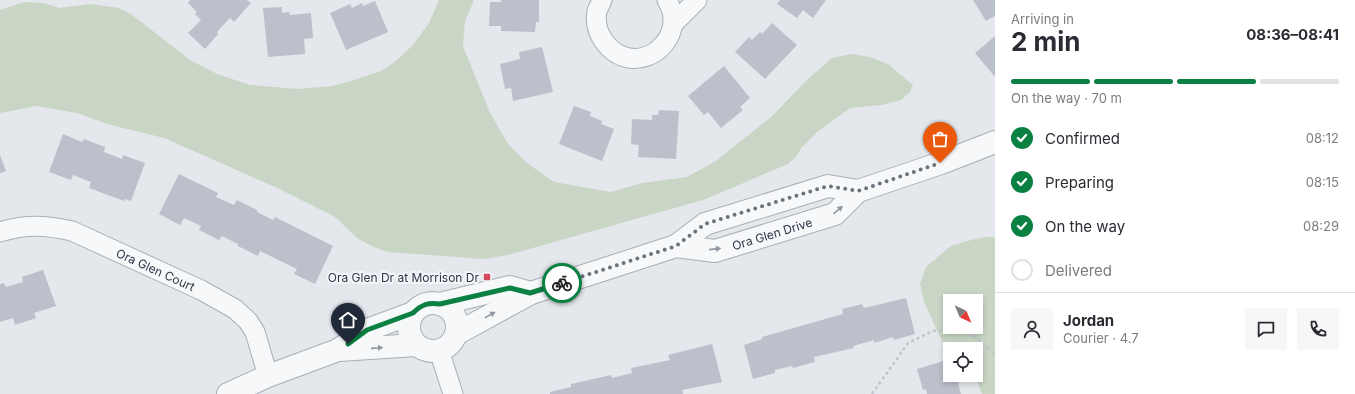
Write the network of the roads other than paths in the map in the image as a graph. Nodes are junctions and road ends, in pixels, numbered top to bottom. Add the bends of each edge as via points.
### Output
1 (602, 0) edge
2 (667, 0) edge
3 (697, 0) edge
4 (673, 24) junction
5 (995, 142) edge
6 (858, 191) junction
7 (0, 232) edge
8 (676, 246) junction
9 (530, 293) junction
10 (440, 304) junction
11 (413, 313) junction
12 (456, 334) junction
13 (416, 345) junction
14 (338, 350) junction
15 (439, 350) junction
16 (268, 376) junction
17 (228, 394) edge
18 (453, 394) edge

1 - 4 street via 597,24 600,36 617,54 629,58 653,54 670,36
2 - 4 street via 672,11
3 - 4 street
5 - 6 street, Ora Glen Drive
6 - 8 street, Ora Glen Drive via 828,186 705,224
8 -> 6 street, Ora Glen Drive via 715,251 835,214
7 - 16 street, Ora Glen Court via 32,225 72,231 201,290 235,309 248,321 255,332
8 - 9 street, Ora Glen Drive
9 - 10 street via 510,288
12 -> 9 street, Ora Glen Drive
10 - 11 street via 425,304
10 - 12 street via 447,307 456,319
11 - 13 street via 408,326
11 - 14 street via 367,330
12 - 15 street via 446,347
14 -> 13 street
13 - 15 street via 431,351
14 - 16 street
15 - 18 street
16 - 17 street

